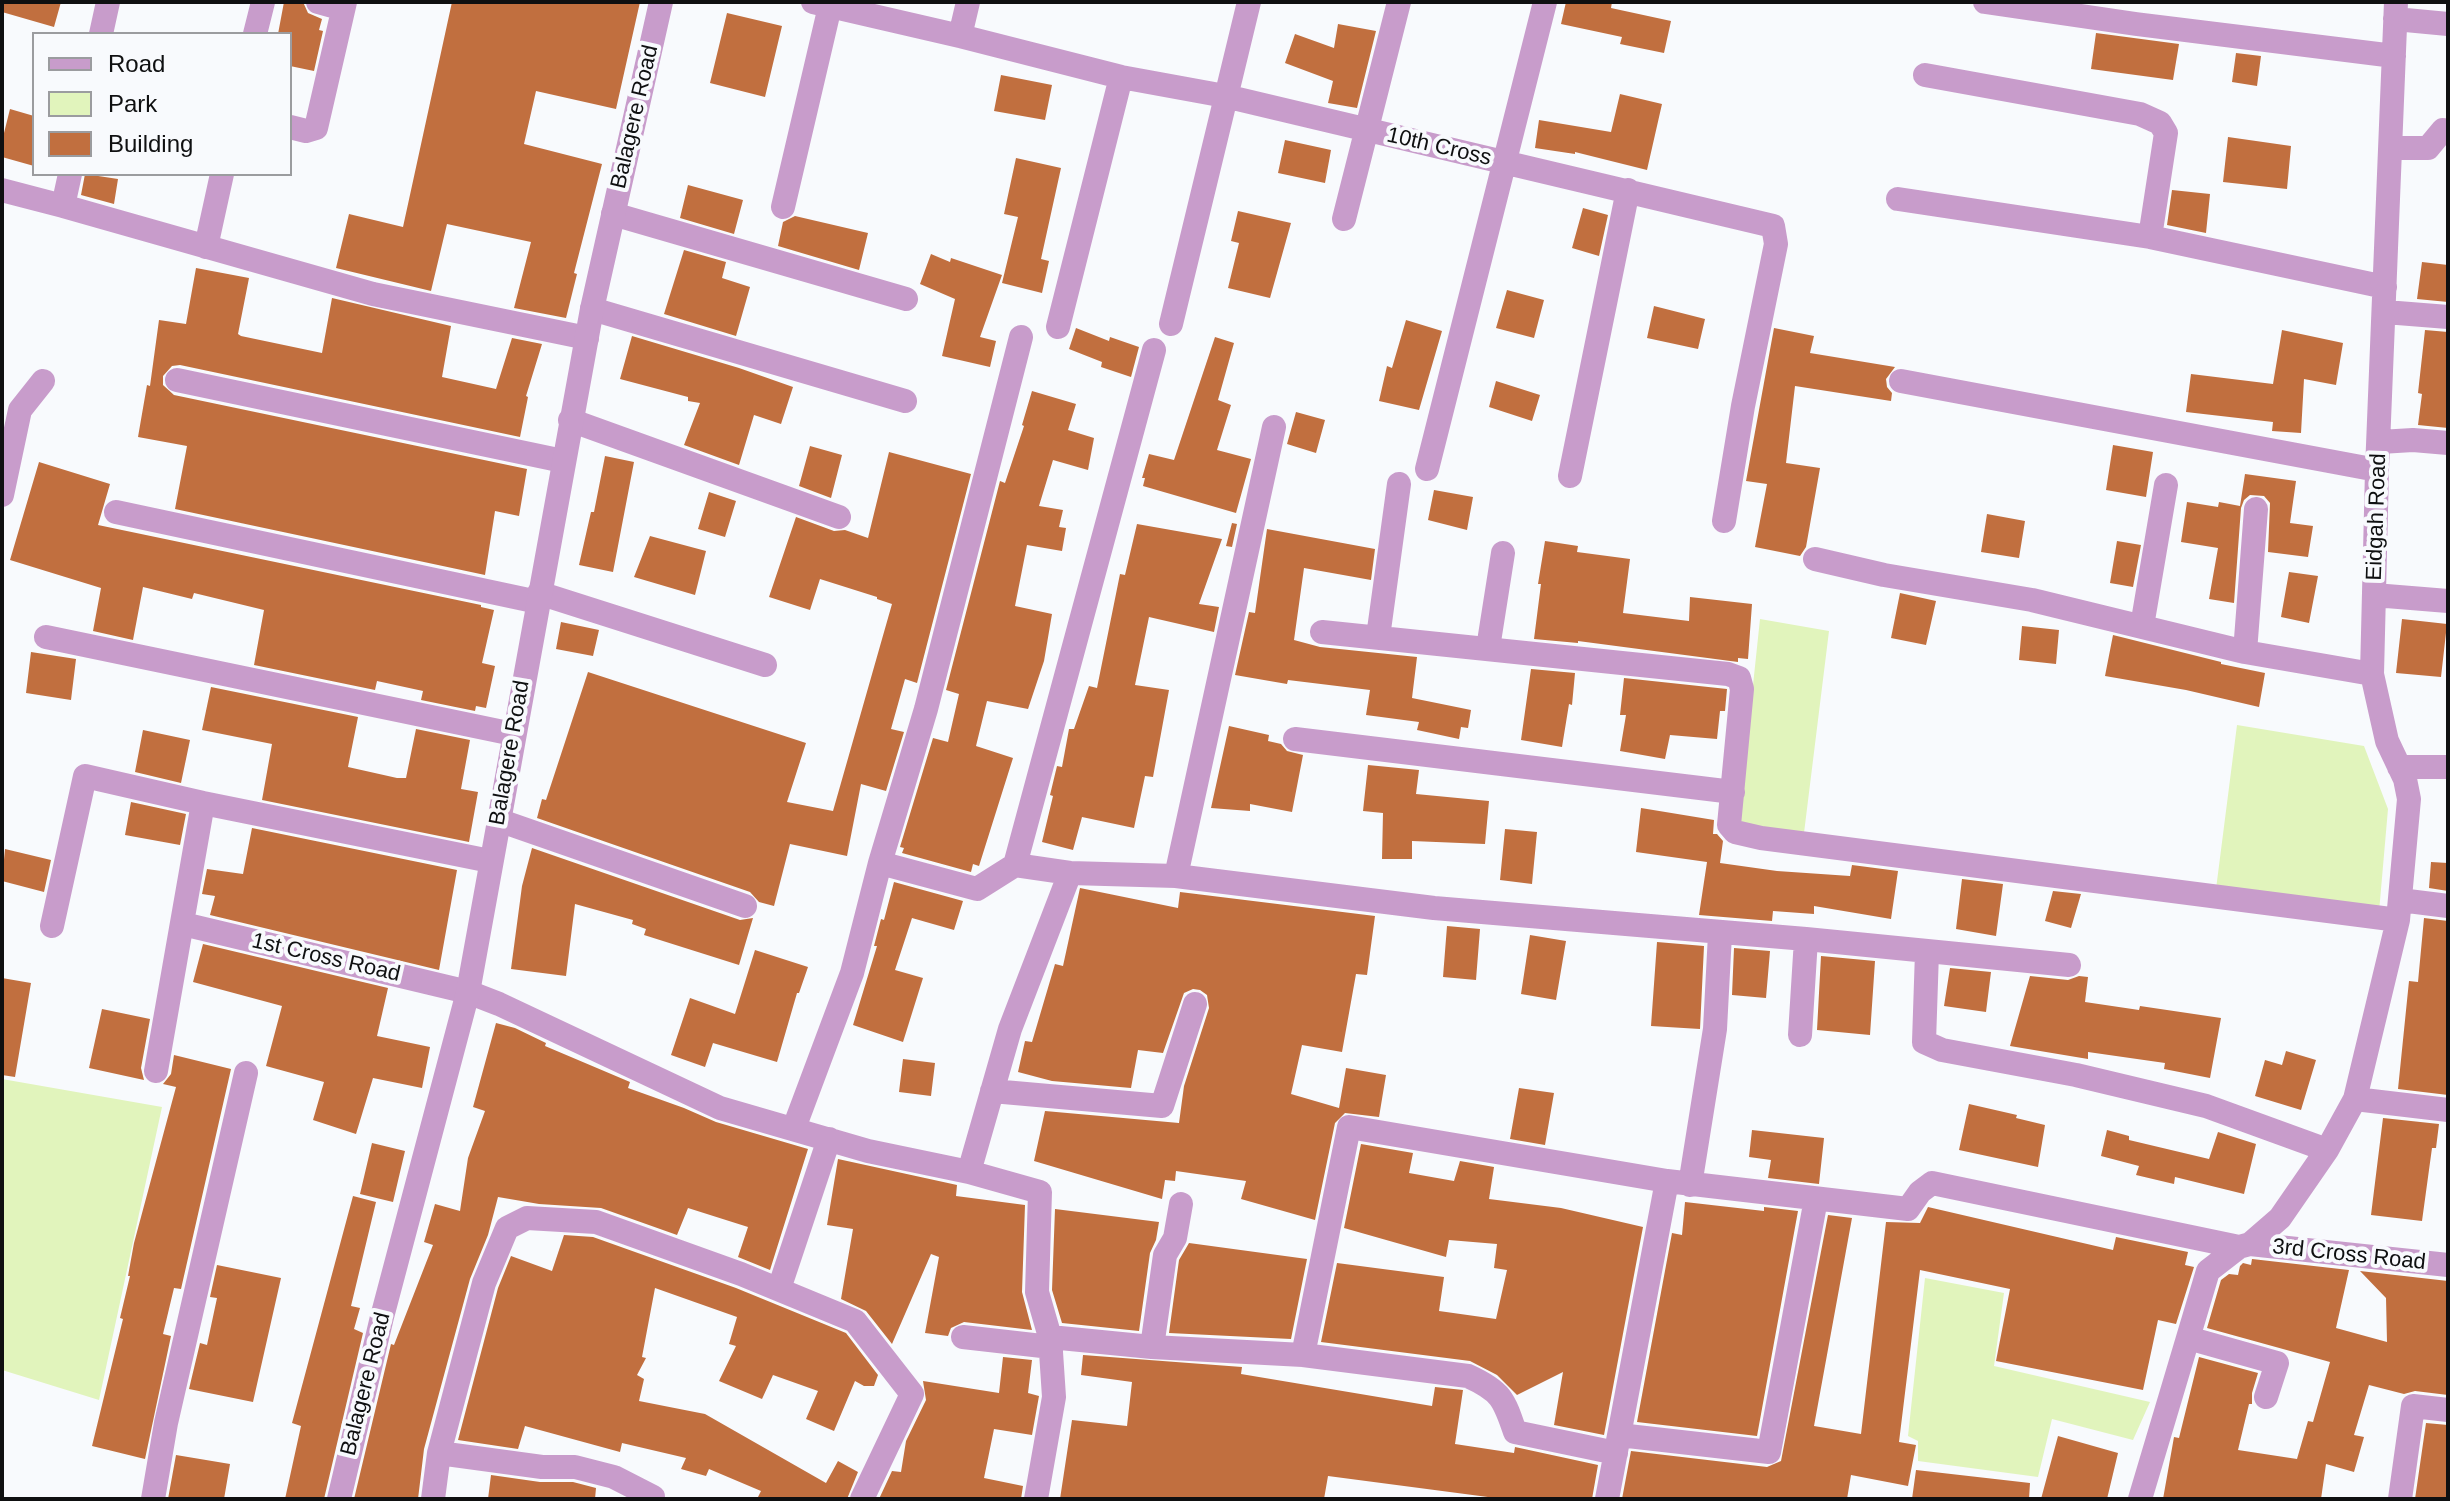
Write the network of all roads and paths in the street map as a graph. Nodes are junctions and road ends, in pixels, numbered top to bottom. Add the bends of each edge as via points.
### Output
1 (108, 2) edge
2 (263, 2) edge
3 (318, 2) edge
4 (661, 2) edge
5 (968, 2) edge
6 (1249, 2) edge
7 (1399, 2) edge
8 (1545, 2) edge
9 (1985, 2) edge
10 (824, 3) edge
11 (344, 5) edge
12 (2395, 11) edge
13 (2138, 13) edge
14 (2448, 24) edge
15 (101, 32) edge
16 (256, 32) edge
17 (960, 36) junction
18 (2394, 56) junction
19 (1925, 75) dead end
20 (1121, 77) junction
21 (1225, 96) junction
22 (292, 128) edge
23 (1365, 129) junction
24 (2448, 131) edge
25 (2391, 148) junction
26 (1506, 163) junction
27 (70, 176) edge
28 (222, 176) edge
29 (2, 190) edge
30 (1628, 190) junction
31 (1898, 199) dead end
32 (63, 206) junction
33 (783, 207) dead end
34 (613, 214) junction
35 (1344, 219) dead end
36 (2150, 237) junction
37 (206, 247) junction
38 (2385, 287) junction
39 (906, 299) dead end
40 (592, 309) junction
41 (2385, 312) junction
42 (2448, 317) edge
43 (1171, 324) dead end
44 (1058, 327) dead end
45 (1021, 337) dead end
46 (587, 338) junction
47 (1154, 350) dead end
48 (177, 380) dead end
49 (43, 381) dead end
50 (1901, 381) dead end
51 (905, 401) dead end
52 (570, 420) junction
53 (1274, 427) dead end
54 (2380, 442) junction
55 (2448, 443) edge
56 (563, 461) junction
57 (1427, 469) dead end
58 (2377, 470) junction
59 (1570, 476) dead end
60 (1399, 484) dead end
61 (2166, 485) dead end
62 (2, 495) edge
63 (2256, 509) dead end
64 (116, 512) dead end
65 (839, 517) dead end
66 (1724, 521) dead end
67 (1503, 553) dead end
68 (1815, 559) dead end
69 (2374, 595) junction
70 (539, 598) junction
71 (2448, 601) edge
72 (2142, 626) junction
73 (1322, 632) dead end
74 (46, 637) dead end
75 (1378, 637) junction
76 (1488, 648) junction
77 (2245, 652) junction
78 (765, 665) dead end
79 (2372, 674) junction
80 (513, 734) junction
81 (1295, 739) dead end
82 (2399, 767) junction
83 (2448, 767) edge
84 (1733, 792) junction
85 (203, 803) junction
86 (498, 820) junction
87 (490, 861) junction
88 (880, 863) junction
89 (1015, 865) junction
90 (1070, 873) junction
91 (1176, 876) junction
92 (745, 906) dead end
93 (2448, 906) edge
94 (2399, 910) junction
95 (183, 924) junction
96 (52, 926) dead end
97 (1720, 934) junction
98 (1806, 939) junction
99 (1927, 952) junction
100 (2069, 965) dead end
101 (468, 992) junction
102 (1195, 1004) dead end
103 (1800, 1035) dead end
104 (156, 1071) dead end
105 (246, 1073) dead end
106 (992, 1091) junction
107 (2355, 1099) junction
108 (2448, 1110) edge
109 (794, 1128) junction
110 (829, 1139) junction
111 (2327, 1150) junction
112 (969, 1172) junction
113 (1678, 1183) junction
114 (1816, 1199) junction
115 (1181, 1204) dead end
116 (2245, 1246) junction
117 (2448, 1265) edge
118 (779, 1289) junction
119 (963, 1337) dead end
120 (2188, 1338) junction
121 (1051, 1342) junction
122 (1152, 1347) junction
123 (1303, 1355) junction
124 (2266, 1397) dead end
125 (2448, 1410) edge
126 (1618, 1444) junction
127 (439, 1453) junction
128 (153, 1499) edge
129 (339, 1499) edge
130 (433, 1499) edge
131 (653, 1499) edge
132 (862, 1499) edge
133 (1036, 1499) edge
134 (1607, 1499) edge
135 (2140, 1499) edge
136 (2400, 1499) edge

1 - 15 street
2 - 16 street
3 - 11 street
4 - 34 street, Balagere Road
5 - 17 street
6 - 21 street
7 - 23 street
8 - 26 street
9 - 13 street
10 - 17 street, 10th Cross
10 - 33 street
11 - 22 street via 316,128
12 - 14 street
12 - 18 street, Eidgah Road
13 - 18 street
17 - 20 street, 10th Cross
18 - 25 street, Eidgah Road
19 - 36 street via 2140,114 2160,123 2166,133
20 - 21 street, 10th Cross
20 - 44 street
21 - 23 street, 10th Cross
21 - 43 street
23 - 26 street, 10th Cross
23 - 35 street
24 - 25 street via 2443,130 2428,148
25 - 38 street, Eidgah Road
26 - 30 street, 10th Cross
26 - 57 street
27 - 32 street
28 - 37 street
29 - 32 street
30 - 59 street
30 - 66 street, 10th Cross via 1773,226 1776,244
31 - 36 street
32 - 37 street
34 - 39 street
34 - 40 street, Balagere Road
36 - 38 street
37 - 46 street via 373,294
38 - 41 street, Eidgah Road
40 - 46 street, Balagere Road
40 - 51 street
41 - 42 street
41 - 54 street, Eidgah Road
45 - 88 street via 926,709
46 - 52 street, Balagere Road
47 - 89 street
48 - 56 street
49 - 62 street via 20,410
50 - 58 street
52 - 56 street, Balagere Road
52 - 65 street
53 - 91 street
54 - 55 street
54 - 58 street, Eidgah Road
56 - 70 street, Balagere Road
58 - 69 street, Eidgah Road
60 - 75 street
61 - 72 street
63 - 77 street
64 - 70 street
67 - 76 street
68 - 72 street
69 - 71 street
69 - 79 street, Eidgah Road
70 - 78 street
70 - 80 street, Balagere Road
72 - 77 street
73 - 75 street
74 - 80 street
75 - 76 street
76 - 84 street via 1739,678
77 - 79 street
79 - 82 street, Eidgah Road via 2387,741
80 - 86 street, Balagere Road
81 - 84 street
82 - 83 street
82 - 94 street, Eidgah Road via 2409,799
84 - 94 street via 1729,825 1735,832 1761,838
85 - 87 street
85 - 95 street
85 - 96 street via 85,776
86 - 87 street, Balagere Road
86 - 92 street
87 - 101 street, Balagere Road
88 - 89 street via 977,889
88 - 109 street via 852,973
89 - 90 street
90 - 91 street
90 - 106 street
91 - 97 street via 1434,908
93 - 94 street
94 - 107 street, Eidgah Road
95 - 101 street, 1st Cross Road
95 - 104 street
97 - 98 street
97 - 113 street via 1715,1029
98 - 99 street
98 - 103 street
99 - 100 street
99 - 111 street via 1924,1042 2206,1106
101 - 109 street, 1st Cross Road via 720,1108
101 - 129 street, Balagere Road
102 - 106 street via 1162,1106
105 - 128 street
106 - 112 street
107 - 108 street
107 - 111 street, Eidgah Road
109 - 110 street, 1st Cross Road
110 - 112 street, 1st Cross Road
110 - 118 street
111 - 116 street, Eidgah Road via 2280,1218
112 - 121 street, 1st Cross Road via 1040,1192 1037,1292
113 - 114 street
113 - 123 street via 1349,1127
113 - 126 street
114 - 116 street, 3rd Cross Road via 1908,1209 1932,1183
114 - 126 street via 1769,1452
115 - 122 street via 1175,1238 1165,1255
116 - 117 street, 3rd Cross Road
116 - 120 street, Eidgah Road via 2208,1271
118 - 127 street via 596,1222 527,1218 507,1228 484,1283
118 - 132 street via 855,1321 912,1394
119 - 121 street
120 - 124 street via 2277,1363
120 - 135 street, Eidgah Road
121 - 122 street
121 - 133 street via 1054,1397
122 - 123 street
123 - 126 street via 1468,1376 1488,1385 1504,1401 1515,1432
125 - 136 street via 2413,1406
126 - 134 street
127 - 130 street
127 - 131 street via 575,1467 614,1477

